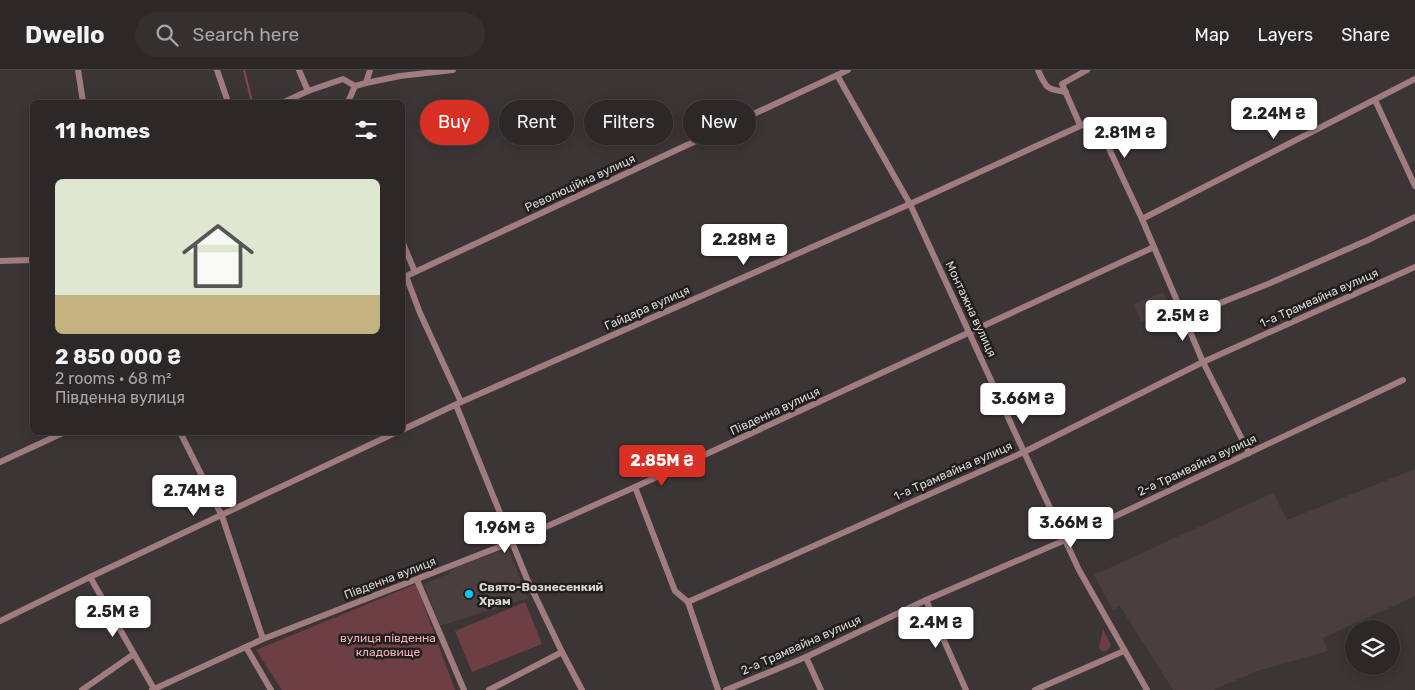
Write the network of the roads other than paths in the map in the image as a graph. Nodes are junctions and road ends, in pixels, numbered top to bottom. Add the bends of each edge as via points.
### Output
1 (78, 70) edge
2 (218, 70) edge
3 (299, 70) edge
4 (370, 70) edge
5 (453, 70) edge
6 (848, 70) edge
7 (1038, 70) edge
8 (1087, 70) edge
9 (837, 75) junction
10 (1415, 79) edge
11 (366, 83) junction
12 (355, 86) junction
13 (308, 91) junction
14 (1066, 92) junction
15 (83, 100) edge
16 (227, 100) edge
17 (288, 100) edge
18 (349, 100) edge
19 (1375, 100) junction
20 (1080, 125) junction
21 (1415, 186) edge
22 (910, 204) junction
23 (1415, 217) edge
24 (1142, 218) junction
25 (1154, 247) junction
26 (405, 248) edge
27 (30, 260) edge
28 (0, 261) edge
29 (1415, 268) edge
30 (415, 272) junction
31 (405, 277) edge
32 (405, 279) edge
33 (1185, 317) junction
34 (969, 334) junction
35 (1203, 362) junction
36 (1402, 380) dead end
37 (458, 403) junction
38 (405, 429) edge
39 (58, 435) edge
40 (182, 435) edge
41 (392, 435) edge
42 (1024, 452) junction
43 (1249, 454) junction
44 (0, 462) edge
45 (635, 487) junction
46 (222, 516) junction
47 (1065, 540) junction
48 (512, 542) junction
49 (90, 577) junction
50 (417, 580) junction
51 (926, 600) junction
52 (688, 602) junction
53 (0, 621) edge
54 (263, 639) junction
55 (246, 647) junction
56 (1124, 651) junction
57 (562, 652) junction
58 (134, 654) junction
59 (806, 657) junction
60 (499, 687) edge
61 (153, 689) edge
62 (82, 690) edge
63 (271, 690) edge
64 (464, 690) edge
65 (489, 690) edge
66 (582, 690) edge
67 (718, 690) edge
68 (726, 690) edge
69 (821, 690) edge
70 (966, 690) edge
71 (1035, 690) edge
72 (1147, 690) edge

1 - 15 street
2 - 16 street
3 - 13 street
4 - 11 street
5 - 11 street
6 - 9 street, Революційна вулиця
7 - 14 street via 1050,89
8 - 14 street via 1062,84
9 - 22 street, Монтажна вулиця
9 - 30 street, Революційна вулиця
10 - 19 street
11 - 12 street
12 - 13 street via 343,78
12 - 18 street
13 - 17 street
14 - 20 street
19 - 21 street
19 - 24 street
20 - 22 street, Гайдара вулиця
20 - 24 street, Гайдара вулиця via 1092,120 1096,122
22 - 34 street, Монтажна вулиця
22 - 37 street, Гайдара вулиця
23 - 33 street via 1268,284
24 - 25 street
25 - 33 street
25 - 34 street, Південна вулиця
26 - 30 street
27 - 28 street
29 - 35 street, 1-а Трамвайна вулиця
30 - 31 street, Революційна вулиця
32 - 37 street
33 - 35 street
34 - 42 street, Монтажна вулиця
34 - 45 street, Південна вулиця
35 - 42 street, 1-а Трамвайна вулиця
35 - 43 street
36 - 43 street, 2-а Трамвайна вулиця
37 - 38 street, Гайдара вулиця
37 - 48 street
39 - 44 street
40 - 46 street
41 - 46 street
42 - 47 street, Монтажна вулиця
42 - 52 street, 1-а Трамвайна вулиця
43 - 47 street, 2-а Трамвайна вулиця
45 - 48 street, Південна вулиця
45 - 52 street via 675,591
46 - 49 street
46 - 54 street
47 - 51 street, 2-а Трамвайна вулиця
47 - 56 street, Монтажна вулиця
48 - 50 street, Південна вулиця
48 - 57 street
49 - 53 street
49 - 58 street
50 - 54 street, Південна вулиця
50 - 64 street
51 - 59 street, 2-а Трамвайна вулиця
51 - 70 street
52 - 67 street
54 - 55 street, Південна вулиця
55 - 61 street, Південна вулиця
55 - 63 street
56 - 71 street
56 - 72 street, Монтажна вулиця
57 - 60 street
57 - 66 street
58 - 61 street
58 - 62 street
59 - 68 street, 2-а Трамвайна вулиця
59 - 69 street
60 - 65 street

